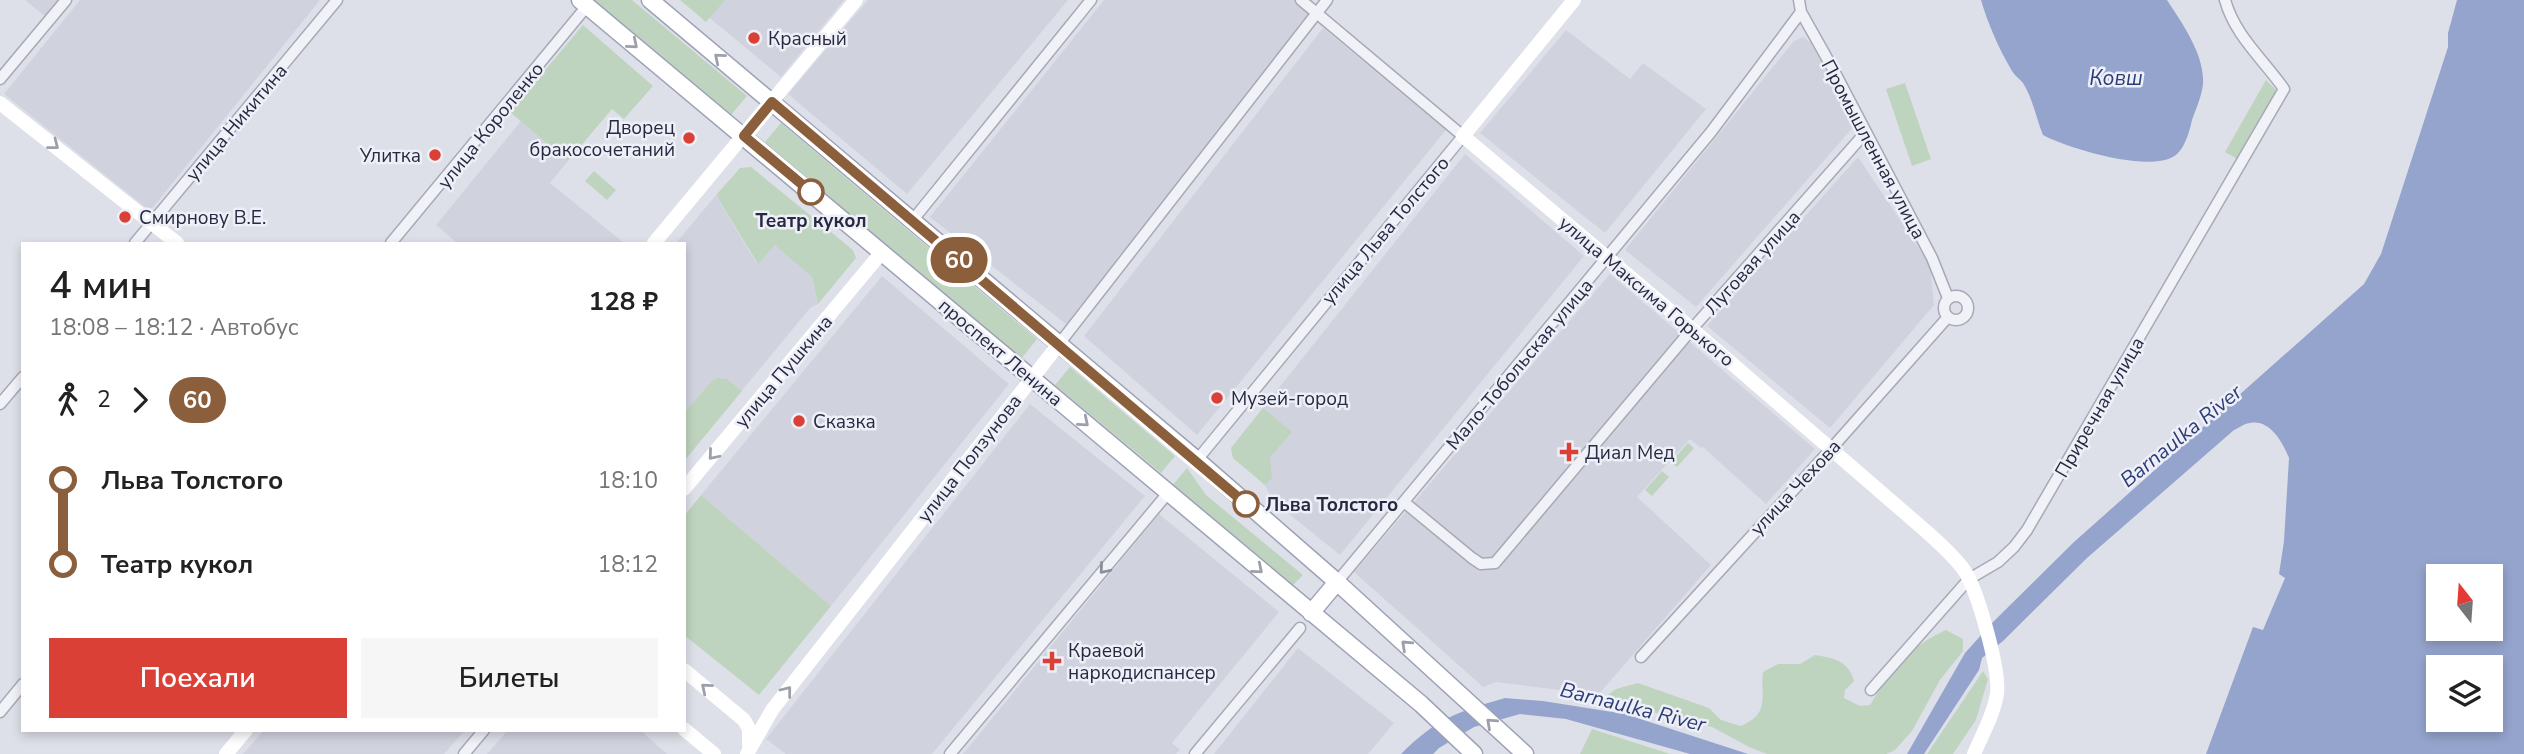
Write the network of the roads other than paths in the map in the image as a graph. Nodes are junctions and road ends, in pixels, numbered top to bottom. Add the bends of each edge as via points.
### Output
1 (66, 0) edge
2 (337, 0) edge
3 (650, 0) edge
4 (856, 0) edge
5 (1091, 0) edge
6 (1301, 0) edge
7 (1327, 0) edge
8 (1574, 0) edge
9 (1799, 0) edge
10 (2225, 0) edge
11 (584, 3) edge
12 (1801, 12) junction
13 (1316, 13) junction
14 (0, 79) edge
15 (772, 102) junction
16 (0, 103) edge
17 (1866, 132) junction
18 (744, 136) junction
19 (1464, 136) junction
20 (912, 221) junction
21 (152, 223) junction
22 (136, 242) edge
23 (176, 242) edge
24 (392, 242) edge
25 (655, 242) edge
26 (881, 252) junction
27 (1607, 257) junction
28 (1948, 298) junction
29 (1948, 317) junction
30 (1692, 328) junction
31 (1059, 344) junction
32 (1032, 378) junction
33 (21, 379) edge
34 (0, 404) edge
35 (1831, 449) junction
36 (1197, 460) junction
37 (686, 487) edge
38 (1168, 493) junction
39 (1404, 502) junction
40 (1969, 579) junction
41 (1337, 582) junction
42 (1311, 613) junction
43 (1300, 628) dead end
44 (1640, 657) dead end
45 (686, 672) edge
46 (21, 686) edge
47 (1871, 690) dead end
48 (0, 712) edge
49 (686, 731) edge
50 (245, 732) edge
51 (482, 732) edge
52 (749, 753) edge
53 (226, 754) edge
54 (464, 754) edge
55 (714, 754) edge
56 (950, 754) edge
57 (1195, 754) edge
58 (1474, 754) edge
59 (1525, 754) edge
60 (1974, 754) edge

1 - 14 street
2 - 21 street, улица Никитина
15 -> 3 main road
4 - 15 street
5 - 20 street
6 - 13 street, улица Максима Горького
7 - 13 street, улица Ползунова
8 - 19 street, улица Льва Толстого
9 - 12 street, Промышленная улица
10 - 40 street, Приречная улица via 2238,31 2284,89 2027,530 1998,562
11 -> 18 main road, проспект Ленина
11 - 24 street, улица Короленко
12 - 17 street, Промышленная улица
12 - 27 street, Мало-Тобольская улица via 1711,132
13 - 19 street, улица Максима Горького
13 - 31 street, улица Ползунова
15 - 18 street
15 - 20 main road
16 -> 21 street
17 - 28 street, Промышленная улица
17 - 30 street, Луговая улица
18 - 25 street
18 - 26 main road, проспект Ленина
19 - 27 street, улица Максима Горького
19 - 36 street, улица Льва Толстого
20 - 31 main road
21 - 22 street, улица Никитина
21 - 23 street
26 - 32 main road, проспект Ленина
26 -> 37 street, улица Пушкина
27 - 30 street, улица Максима Горького
27 - 39 street, Мало-Тобольская улица
28 - 29 street via 1944,306
28 - 29 street via 1962,297 1969,308 1962,319
29 - 35 street, улица Чехова
30 - 35 street, улица Максима Горького
30 - 39 street, Луговая улица via 1495,563 1481,564 1472,558
31 - 32 street, улица Ползунова
31 - 36 main road
32 -> 38 main road, проспект Ленина
52 -> 32 street, улица Ползунова via 772,710
33 - 34 street
35 - 40 street, улица Максима Горького via 1950,553
35 - 44 street, улица Чехова
36 - 41 main road
38 -> 42 main road, проспект Ленина
38 -> 56 street
39 - 41 street, Мало-Тобольская улица
40 - 47 street, Приречная улица
40 - 60 street, улица Максима Горького via 1995,664 1997,695
41 - 42 main road
59 -> 41 main road
42 - 58 main road, проспект Ленина
43 - 57 street
52 -> 45 street via 744,720
46 - 48 street
49 - 55 street
50 - 53 street
51 - 54 street

